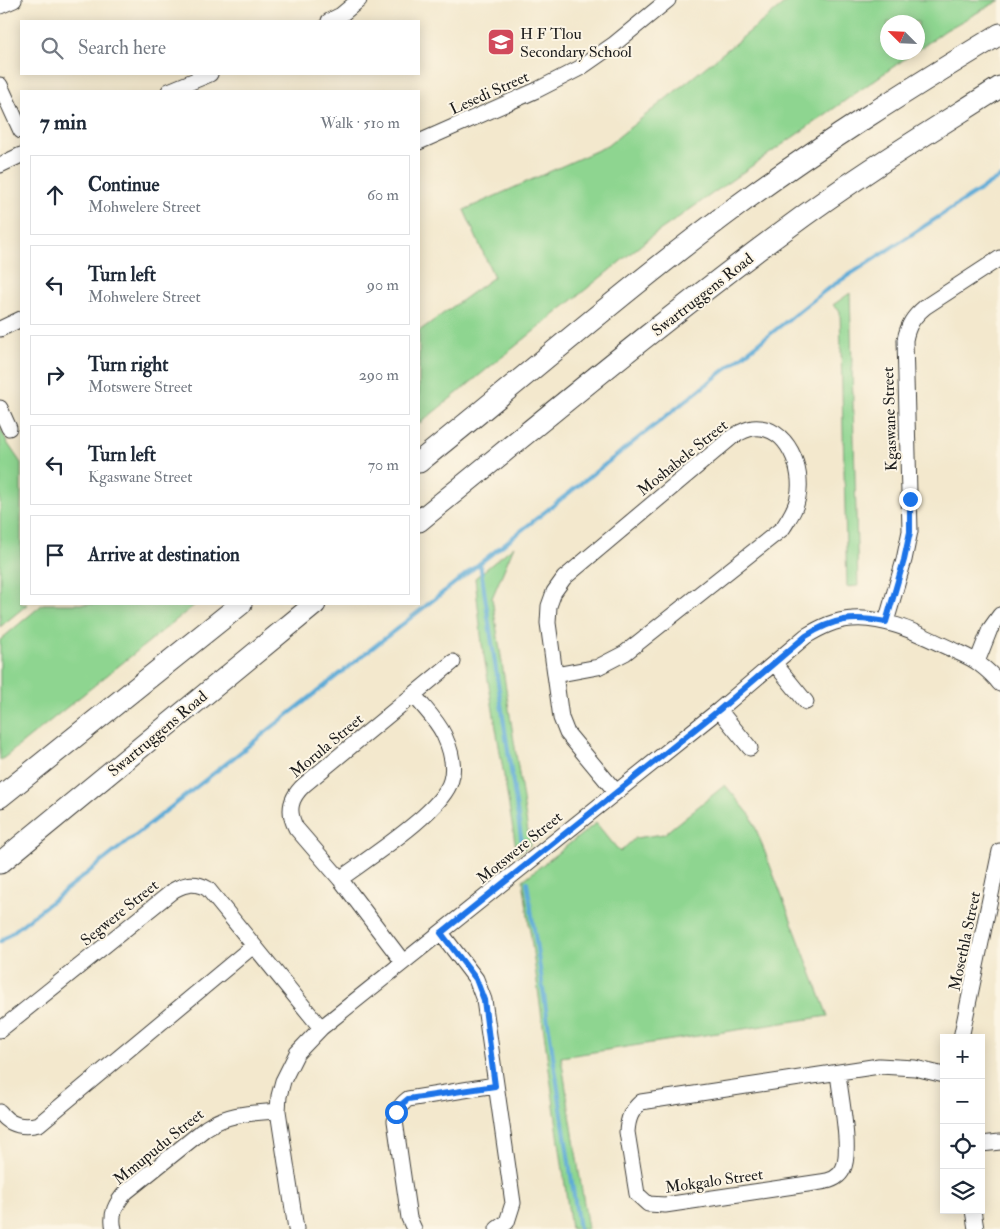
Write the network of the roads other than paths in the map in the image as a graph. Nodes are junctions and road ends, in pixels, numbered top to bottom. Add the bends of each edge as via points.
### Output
1 (14, 0) edge
2 (359, 0) edge
3 (668, 0) edge
4 (0, 6) edge
5 (331, 20) edge
6 (1000, 34) edge
7 (208, 75) edge
8 (0, 85) edge
9 (1000, 87) edge
10 (171, 90) edge
11 (20, 129) edge
12 (420, 142) edge
13 (20, 155) edge
14 (0, 164) edge
15 (1000, 258) edge
16 (20, 319) edge
17 (0, 328) edge
18 (0, 408) edge
19 (9, 428) dead end
20 (420, 461) edge
21 (420, 520) edge
22 (240, 605) edge
23 (314, 605) edge
24 (1000, 615) edge
25 (886, 622) junction
26 (453, 662) dead end
27 (977, 662) junction
28 (775, 664) junction
29 (555, 675) junction
30 (1000, 684) edge
31 (414, 695) junction
32 (806, 702) dead end
33 (719, 710) junction
34 (750, 748) dead end
35 (616, 792) junction
36 (0, 797) edge
37 (1000, 851) edge
38 (0, 863) edge
39 (340, 879) junction
40 (441, 933) junction
41 (253, 946) junction
42 (403, 962) junction
43 (321, 1028) junction
44 (0, 1030) edge
45 (962, 1034) edge
46 (838, 1073) junction
47 (940, 1073) edge
48 (495, 1086) junction
49 (278, 1111) junction
50 (0, 1112) edge
51 (1000, 1142) edge
52 (985, 1144) edge
53 (974, 1214) edge
54 (114, 1229) edge
55 (296, 1229) edge
56 (414, 1229) edge
57 (497, 1229) edge
58 (976, 1229) edge

1 - 4 street
2 - 5 street
3 - 12 street, Lesedi Street via 580,68
6 - 20 main road via 846,131 738,206 642,279
7 - 10 street
8 - 11 street
9 - 21 main road, Swartruggens Road via 882,162 787,228
13 - 14 street
15 - 25 street, Kgaswane Street via 925,307 908,326 905,340 910,532
16 - 17 street
18 - 19 street
22 - 36 main road
23 - 38 main road, Swartruggens Road
24 - 27 street via 990,629
25 - 27 street, Motswere Street
25 - 28 street, Motswere Street via 854,618 836,621 806,636
26 - 31 street, Morula Street
27 - 30 street
28 - 32 street
28 - 33 street, Motswere Street
29 - 29 street, Moshabele Street via 549,606 564,578 732,437 755,428 778,436 798,467 799,485 794,511 783,528 625,654 598,667
29 - 35 street, Moshabele Street via 561,718 567,733
31 - 39 street via 444,733 452,763 451,780 437,803 415,823
31 - 39 street, Morula Street via 297,791 292,801 290,811 296,828
33 - 34 street
33 - 35 street, Motswere Street
35 - 40 street, Motswere Street
37 - 45 street, Mosethla Street
39 - 42 street, Morula Street
40 - 42 street, Motswere Street
40 - 48 street via 476,979 484,1000
41 - 43 street, Segwere Street
41 - 44 street, Segwere Street via 208,889 192,883 183,885
41 - 50 street via 39,1124 20,1126 5,1119
42 - 43 street, Motswere Street
43 - 49 street, Motswere Street via 297,1053 289,1068 283,1081
46 - 46 street, Mokgalo Street via 641,1102 633,1109 628,1123 637,1194 648,1204 665,1205 837,1178 843,1171 847,1153
46 - 47 street, Mokgalo Street via 896,1066
48 - 56 street via 414,1098 402,1104 396,1112 394,1121 409,1218
48 - 57 street via 513,1203 507,1222
49 - 54 street, Mmupudu Street via 229,1117 206,1128 126,1192 116,1203
49 - 55 street, Motswere Street
51 - 52 street
53 - 58 street

